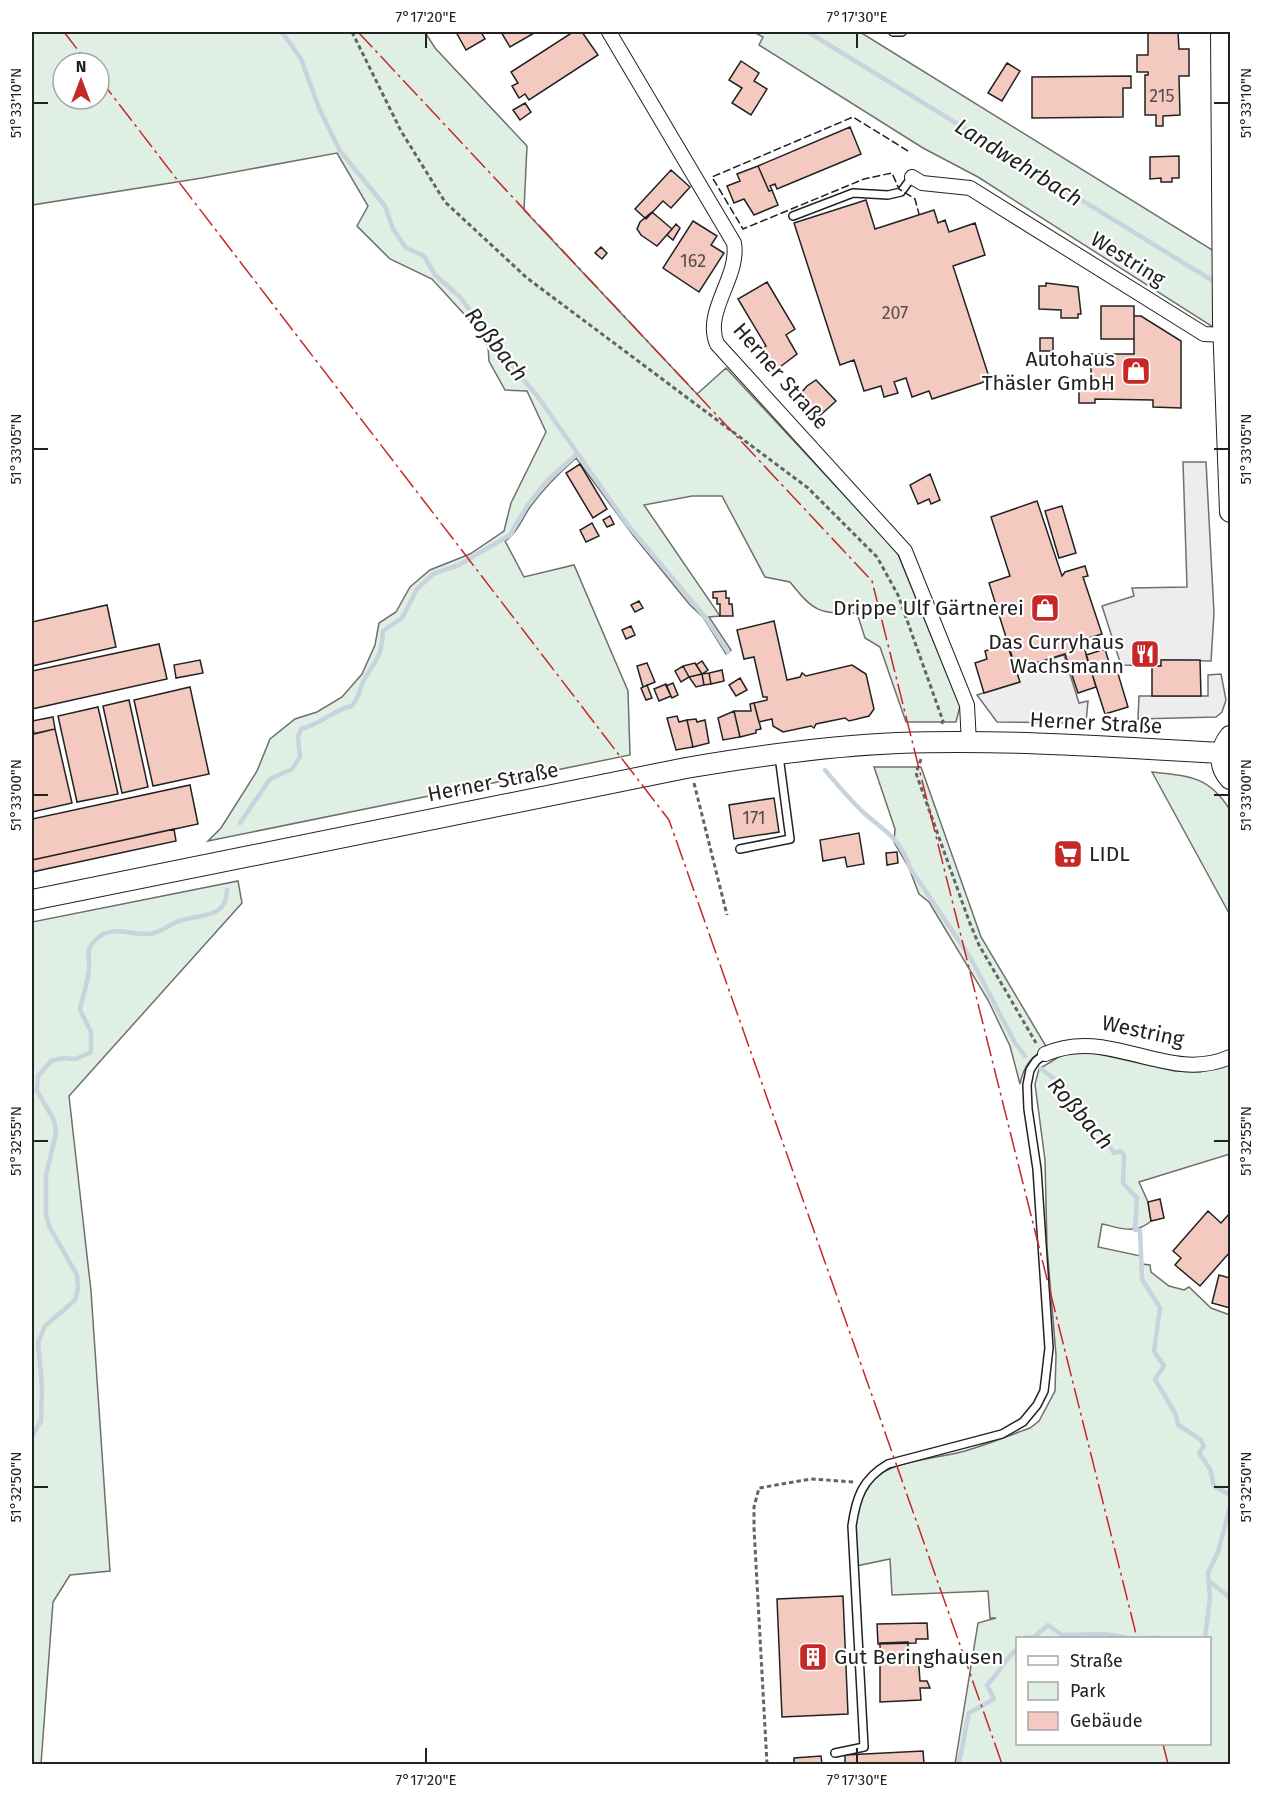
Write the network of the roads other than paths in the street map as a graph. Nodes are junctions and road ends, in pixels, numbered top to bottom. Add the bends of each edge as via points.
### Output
1 (609, 32) edge
2 (893, 32) edge
3 (902, 32) edge
4 (1221, 32) edge
5 (912, 177) joint
6 (1226, 187) edge
7 (792, 216) dead end
8 (1224, 329) junction
9 (1230, 512) edge
10 (969, 743) junction
11 (1226, 745) edge
12 (779, 753) junction
13 (1230, 779) edge
14 (740, 849) dead end
15 (32, 900) edge
16 (1045, 1054) joint
17 (1230, 1057) edge
18 (835, 1753) dead end

1 - 10 street, Herner Straße via 734,243 735,258 713,325 717,344 898,541 968,705
2 - 3 lane
4 - 6 main road
5 - 7 lane via 901,192 853,193
5 - 8 street, Westring via 922,183 970,188 1204,334
6 - 8 main road
8 - 9 main road
10 - 11 main road, Herner Straße
10 - 12 main road, Herner Straße via 874,744
11 - 13 main road via 1222,766
12 - 14 lane via 790,839
12 - 15 main road, Herner Straße via 686,768
16 - 17 street, Westring via 1089,1044 1176,1064 1203,1065
16 - 18 lane via 1030,1070 1027,1085 1048,1336 1044,1391 1023,1422 1002,1434 888,1464 873,1472 863,1484 852,1526 864,1747

